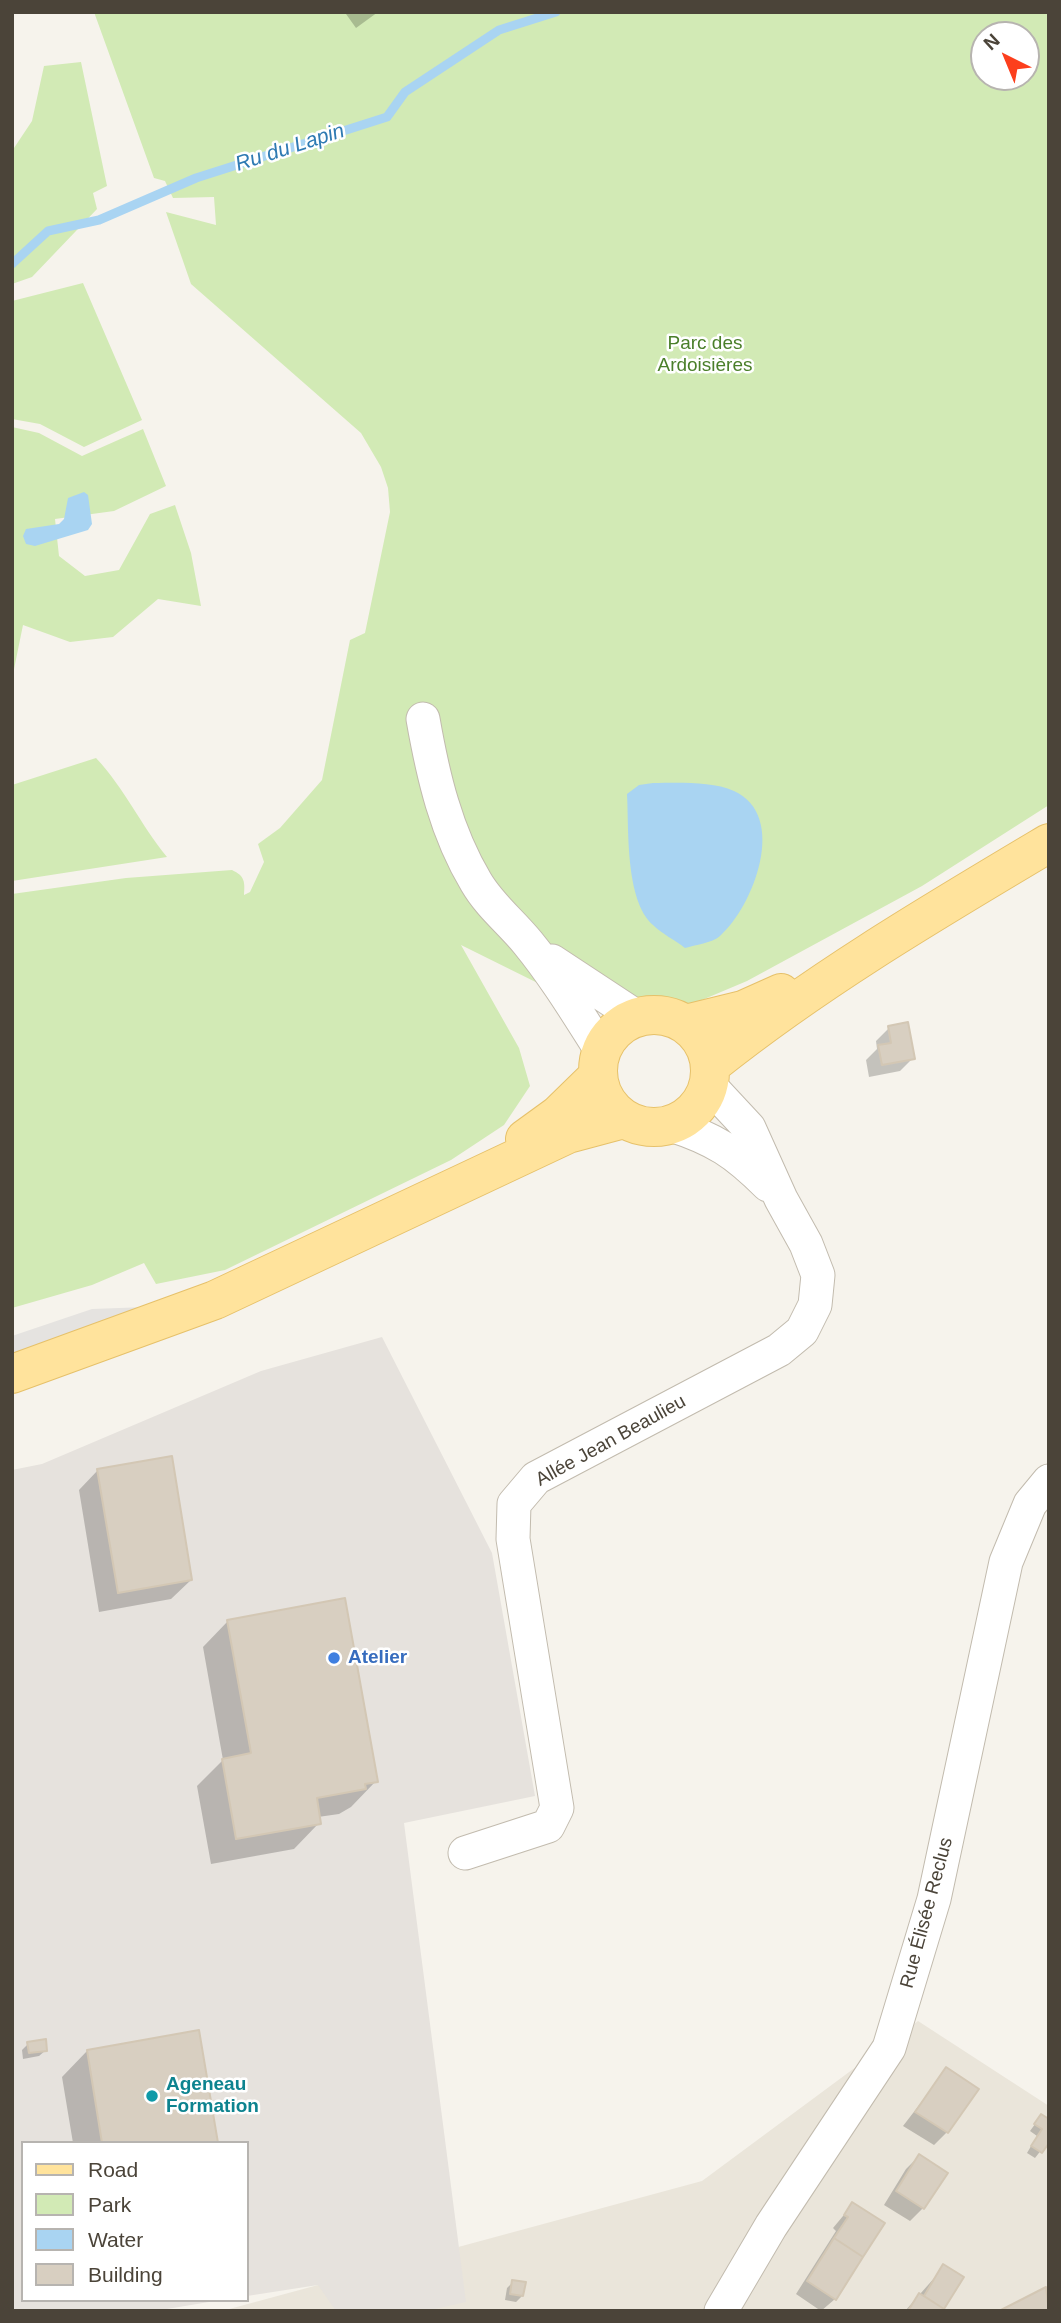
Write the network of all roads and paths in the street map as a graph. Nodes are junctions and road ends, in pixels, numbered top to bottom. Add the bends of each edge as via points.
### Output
1 (423, 719) dead end
2 (1049, 842) edge
3 (528, 943) junction
4 (863, 957) junction
5 (638, 1017) junction
6 (686, 1024) junction
7 (600, 1063) junction
8 (710, 1075) junction
9 (624, 1119) junction
10 (671, 1125) junction
11 (475, 1176) junction
12 (781, 1199) junction
13 (12, 1374) edge
14 (1049, 1481) edge
15 (465, 1853) dead end
16 (721, 2311) edge

1 - 3 street via 442,807 462,856 499,912
2 - 4 main road
3 - 5 street
3 - 7 street
4 - 6 main road via 743,1010
4 - 8 main road via 753,1031
5 - 6 main road via 654,1014
5 - 7 main road via 622,1024
6 - 8 main road via 707,1049
7 - 9 main road via 602,1093
7 - 11 main road via 558,1115
8 - 10 main road via 701,1102
8 - 12 street, Allée Jean Beaulieu via 749,1128
9 - 10 main road via 639,1126
9 - 11 main road via 568,1134
10 - 12 street, Allée Jean Beaulieu via 730,1149
11 - 13 main road via 266,1277
12 - 15 street, Allée Jean Beaulieu via 818,1275 815,1306 802,1331 779,1350 536,1478 514,1504 513,1539 557,1808 548,1826
14 - 16 street, Rue Élisée Reclus via 1030,1504 1006,1562 934,1899 889,2048 771,2226

